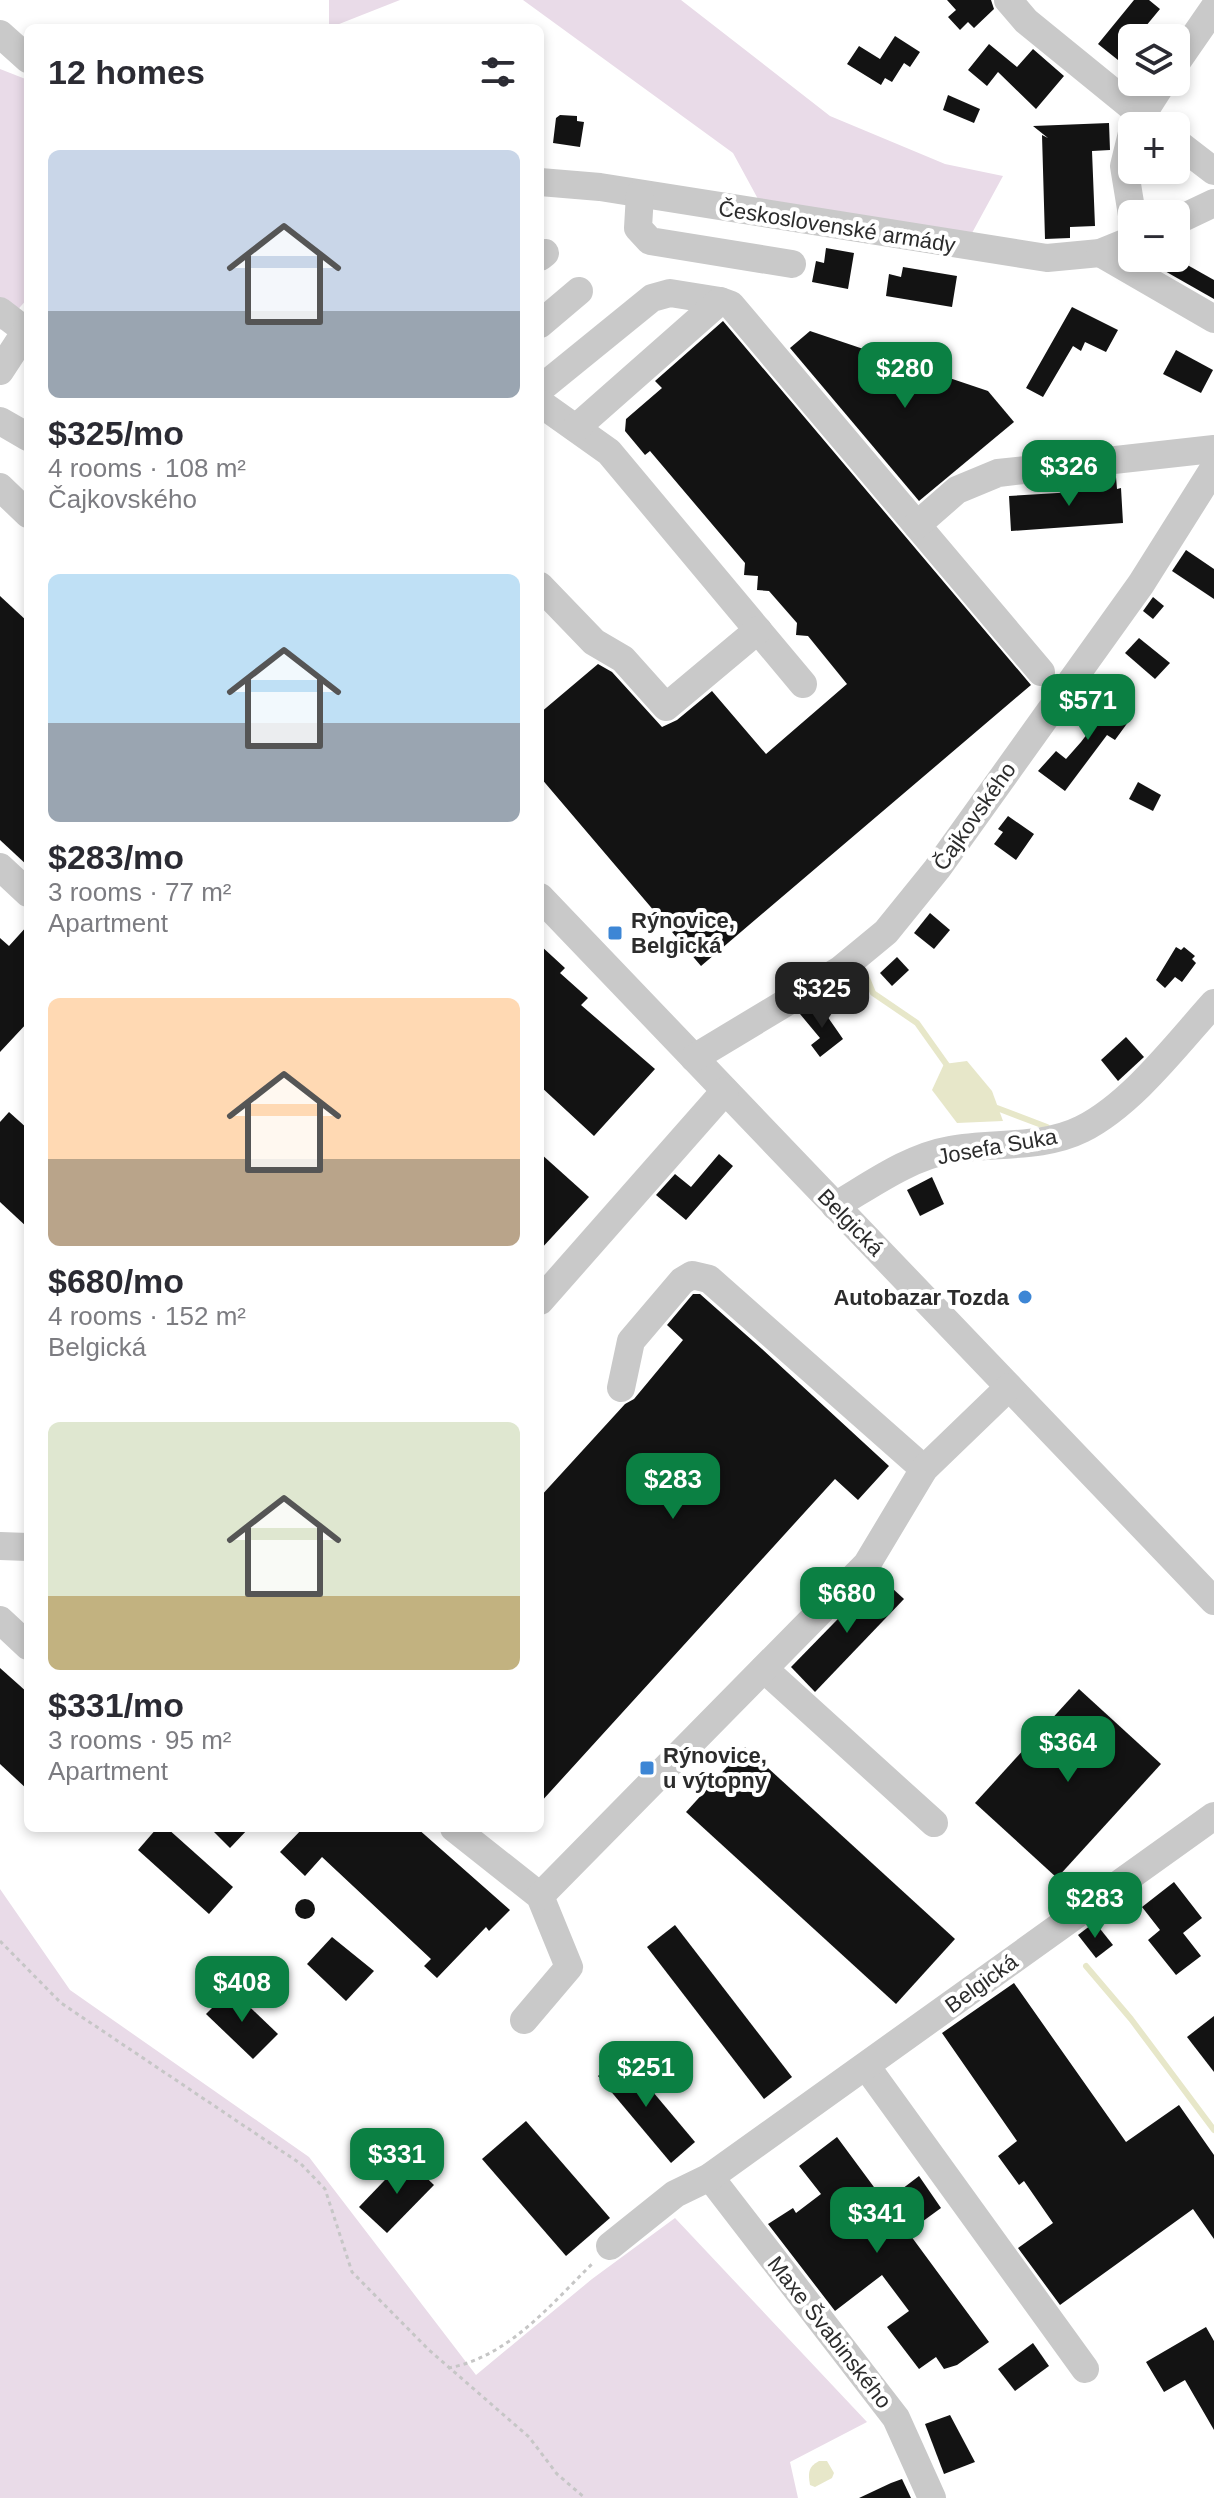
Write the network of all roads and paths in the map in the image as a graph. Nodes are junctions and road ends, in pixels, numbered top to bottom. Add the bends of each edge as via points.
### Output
1 (1008, 0) edge
2 (1206, 6) edge
3 (0, 34) edge
4 (1190, 36) edge
5 (0, 54) edge
6 (24, 55) edge
7 (24, 66) edge
8 (1127, 112) edge
9 (1190, 153) edge
10 (1214, 171) edge
11 (544, 182) edge
12 (640, 194) junction
13 (1214, 203) edge
14 (1190, 214) edge
15 (1118, 246) edge
16 (1100, 253) junction
17 (792, 264) dead end
18 (579, 291) dead end
19 (720, 301) junction
20 (0, 311) edge
21 (1214, 319) edge
22 (544, 321) edge
23 (24, 328) edge
24 (24, 335) edge
25 (0, 371) edge
26 (544, 386) edge
27 (544, 406) edge
28 (0, 421) edge
29 (576, 428) junction
30 (24, 435) edge
31 (1214, 449) edge
32 (1214, 468) edge
33 (0, 487) edge
34 (24, 510) edge
35 (917, 525) junction
36 (544, 598) edge
37 (758, 630) junction
38 (1041, 672) dead end
39 (803, 684) dead end
40 (0, 867) edge
41 (24, 889) edge
42 (544, 901) edge
43 (1214, 1003) edge
44 (694, 1058) junction
45 (725, 1091) junction
46 (835, 1206) junction
47 (544, 1296) edge
48 (1009, 1387) junction
49 (621, 1388) dead end
50 (924, 1469) junction
51 (0, 1546) edge
52 (24, 1547) edge
53 (1214, 1601) edge
54 (0, 1620) edge
55 (24, 1642) edge
56 (764, 1669) junction
57 (1214, 1816) edge
58 (934, 1823) dead end
59 (459, 1832) edge
60 (540, 1896) junction
61 (0, 1941) edge
62 (524, 2020) dead end
63 (866, 2066) junction
64 (710, 2177) junction
65 (610, 2246) joint
66 (448, 2368) junction
67 (1085, 2369) dead end
68 (585, 2498) edge
69 (932, 2498) edge

1 - 8 street
2 - 4 street
3 - 6 street
5 - 7 street
9 - 10 street
11 - 12 street, Československé armády
12 - 16 street, Československé armády via 1016,255
12 - 17 street via 638,228 650,241
13 - 14 street
15 - 16 street, Československé armády
16 - 21 street
18 - 22 street
19 - 26 street via 670,293 652,298
19 - 29 street
19 - 35 street via 731,305
20 - 23 street
24 - 25 street
27 - 29 street
28 - 30 street
29 - 37 street via 609,452
31 - 35 street via 998,473 957,490
32 - 44 street, Čajkovského via 1141,584 886,932 840,970
33 - 34 street
35 - 38 street
36 - 37 street via 594,642 623,659 666,707
37 - 39 street
40 - 41 street
42 - 44 street, Belgická
43 - 46 street, Josefa Suka via 1137,1088 1083,1129 1019,1144 949,1150 906,1165
44 - 45 street, Belgická
45 - 46 street, Belgická
45 - 47 street
46 - 48 street, Belgická
48 - 50 street
48 - 53 street, Belgická
49 - 50 street via 631,1341 682,1281 692,1275 709,1279
50 - 56 street via 867,1564
51 - 52 street
54 - 55 street
56 - 58 street
56 - 60 street
57 - 63 street, Belgická
59 - 60 street
60 - 62 street via 569,1967
61 - 66 path via 61,2003 301,2164 325,2189 352,2272
63 - 64 street, Belgická
63 - 67 street
64 - 65 street, Belgická via 675,2194
64 - 69 street, Maxe Švabinského via 896,2418
65 - 66 path via 530,2326 476,2363
66 - 68 path via 529,2437 557,2474

